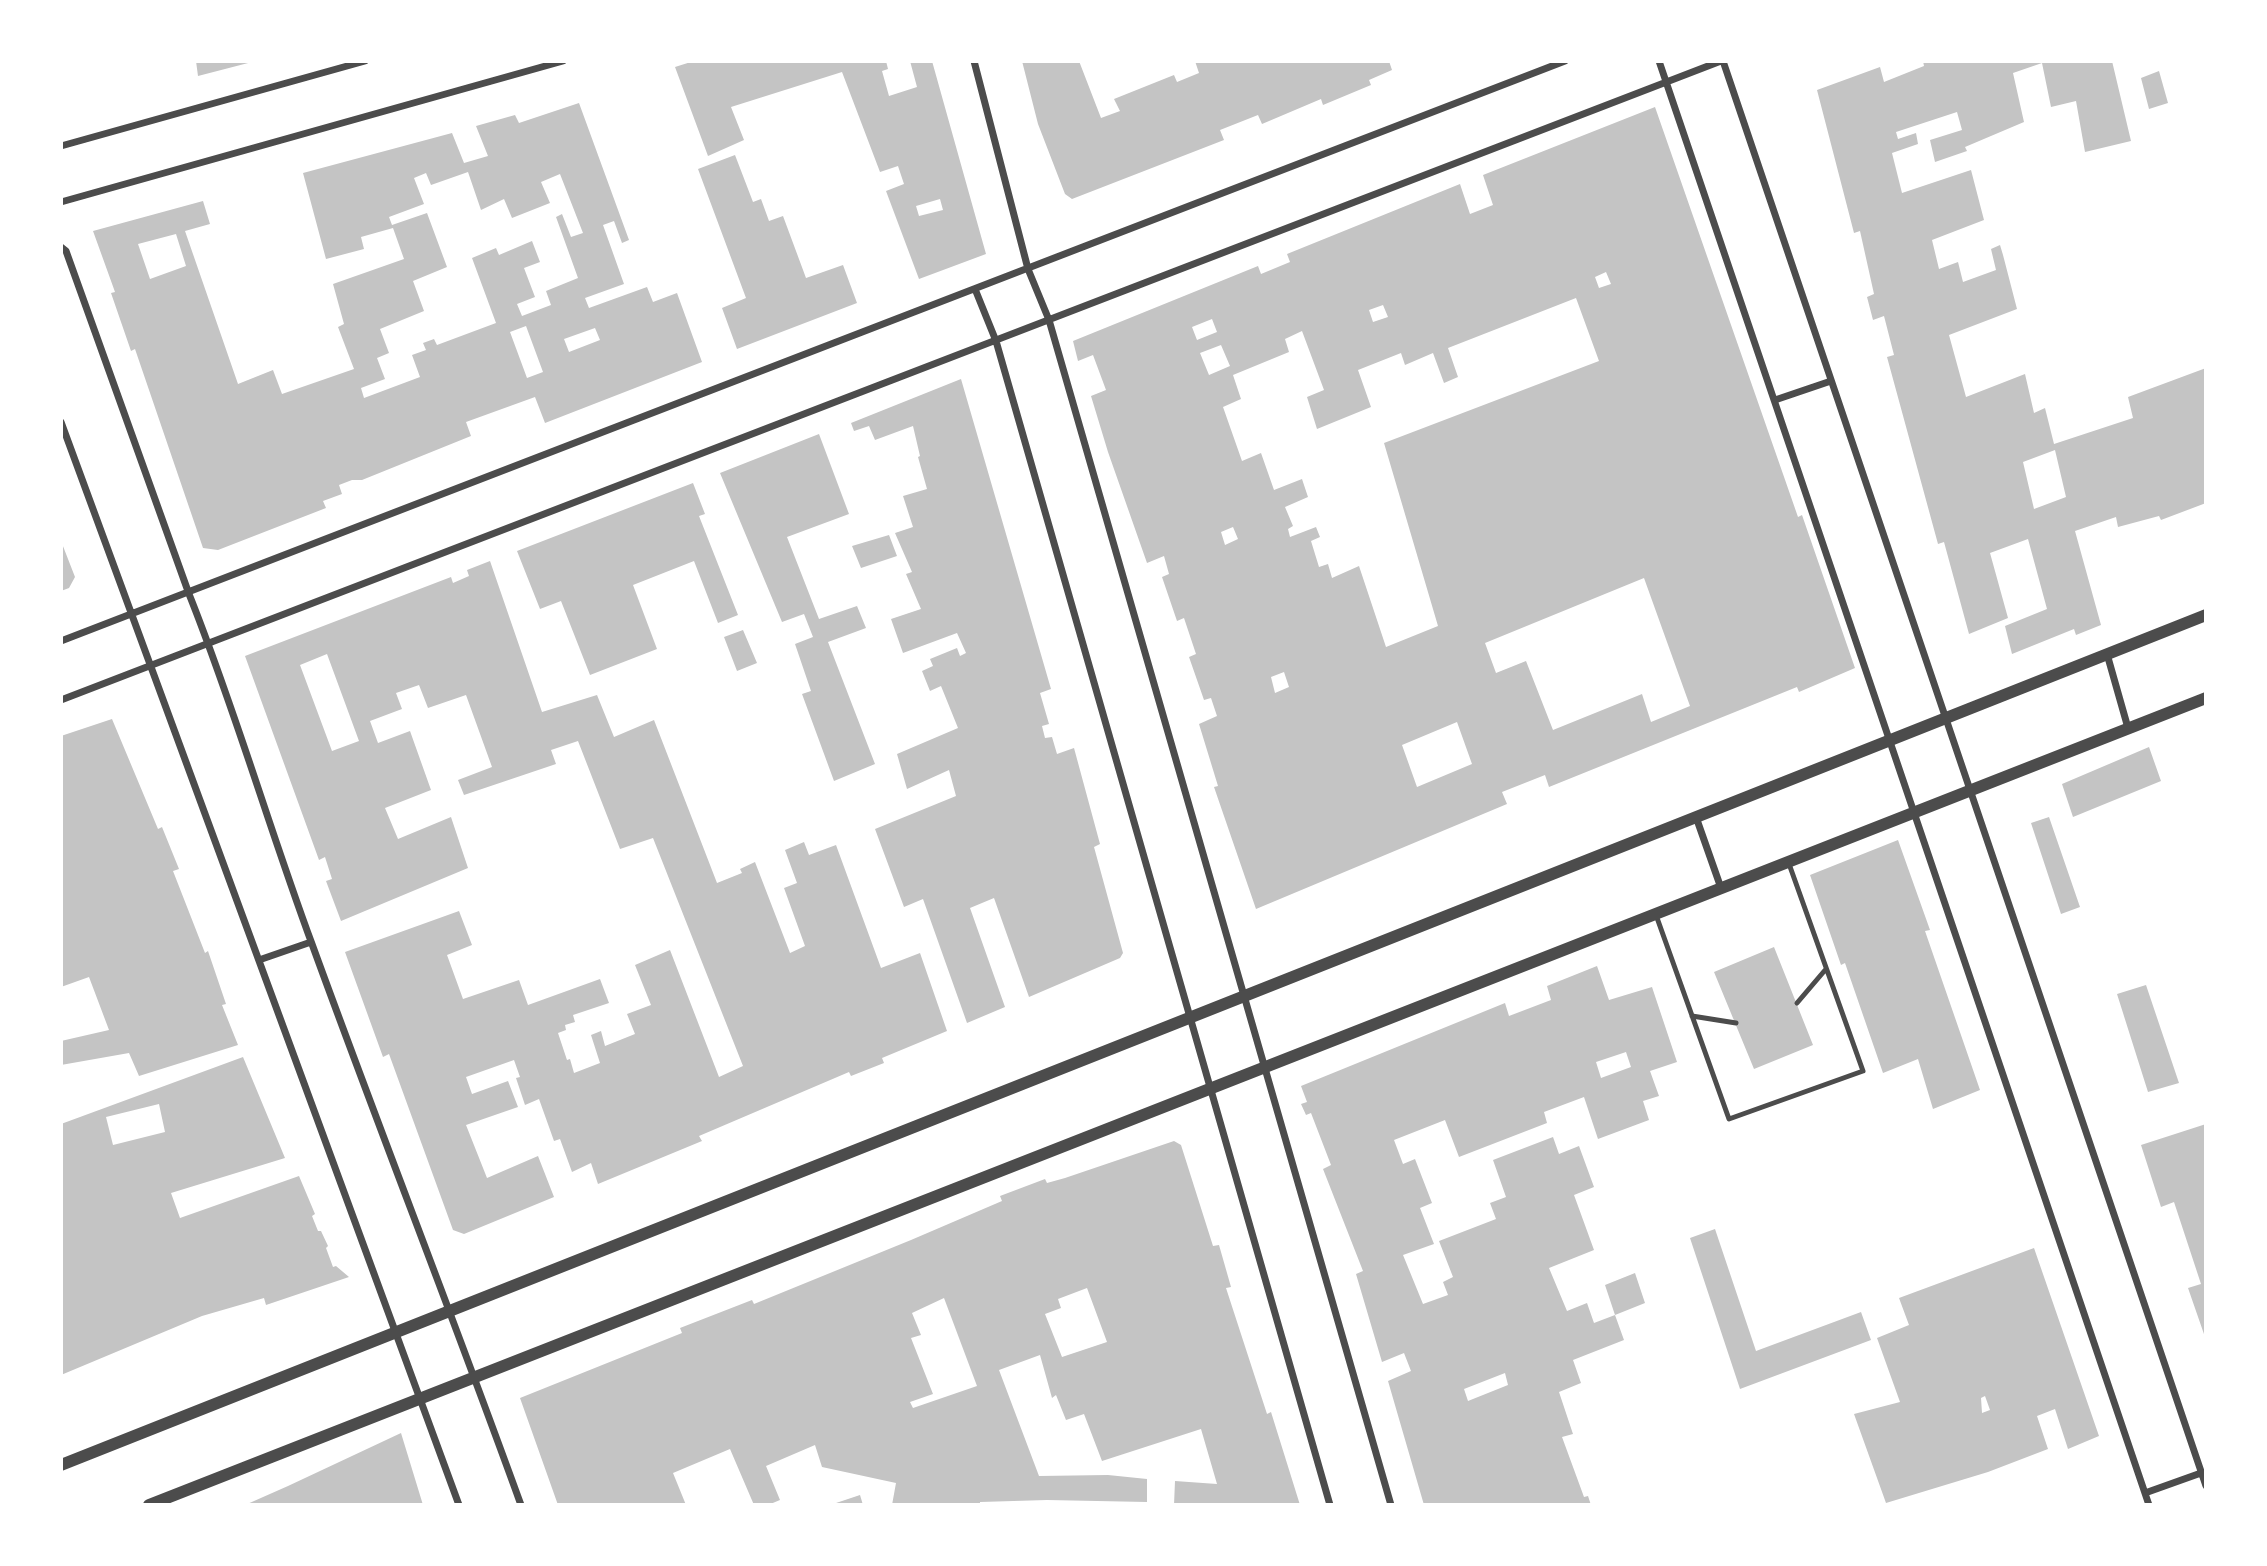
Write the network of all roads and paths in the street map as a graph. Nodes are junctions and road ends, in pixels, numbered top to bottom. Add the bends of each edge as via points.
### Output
1 (365, 61) edge
2 (563, 61) edge
3 (974, 61) edge
4 (1565, 61) edge
5 (1659, 61) edge
6 (1722, 61) edge
7 (1667, 82) junction
8 (61, 146) edge
9 (61, 202) edge
10 (61, 247) edge
11 (1028, 269) junction
12 (975, 289) junction
13 (1049, 320) junction
14 (996, 341) junction
15 (1831, 381) junction
16 (1775, 400) junction
17 (61, 422) edge
18 (189, 594) junction
19 (131, 614) junction
20 (2206, 615) edge
21 (61, 641) edge
22 (209, 644) junction
23 (2107, 654) junction
24 (152, 665) junction
25 (2206, 698) edge
26 (61, 700) edge
27 (1945, 717) junction
28 (2128, 728) junction
29 (1890, 739) junction
30 (1970, 790) junction
31 (1914, 811) junction
32 (1696, 817) junction
33 (1788, 862) junction
34 (1721, 888) junction
35 (1656, 913) junction
36 (311, 942) junction
37 (259, 960) junction
38 (1826, 969) junction
39 (1243, 996) junction
40 (1797, 1003) dead end
41 (1692, 1016) junction
42 (1189, 1017) junction
43 (1736, 1023) dead end
44 (1263, 1068) junction
45 (1210, 1089) junction
46 (451, 1312) junction
47 (396, 1332) junction
48 (475, 1377) junction
49 (420, 1399) junction
50 (61, 1465) edge
51 (2201, 1472) junction
52 (2206, 1486) edge
53 (2145, 1493) junction
54 (149, 1505) edge
55 (459, 1505) edge
56 (521, 1505) edge
57 (1330, 1505) edge
58 (1391, 1505) edge
59 (2149, 1505) edge

1 - 8 street
2 - 9 street
3 - 11 street
4 - 11 street
5 - 7 street
6 - 7 street
6 - 15 street
7 - 13 street
7 - 16 street
10 - 18 street
11 - 12 street
11 - 13 street
12 - 14 street
12 - 18 street
13 - 14 street
13 - 39 street
14 - 22 street
14 - 42 street
15 - 16 street
15 - 27 street
16 - 29 street
17 - 19 street
18 - 19 street
18 - 22 street
19 - 21 street
19 - 24 street
20 - 23 street
22 - 24 street
22 - 36 street
23 - 27 street
23 - 28 street
24 - 26 street
24 - 37 street
25 - 28 street
27 - 29 street
27 - 30 street
28 - 30 street
29 - 31 street
29 - 32 street
30 - 31 street
30 - 51 street
31 - 33 street
31 - 53 street
32 - 34 street
32 - 39 street
33 - 34 street
33 - 38 lane
34 - 35 street
35 - 41 lane
35 - 44 street
36 - 37 street
36 - 46 street
37 - 47 street
38 - 40 lane
38 - 41 lane via 1863,1071 1729,1119
39 - 42 street
39 - 44 street
41 - 43 lane
42 - 45 street
42 - 46 street
44 - 45 street
44 - 58 street
45 - 48 street
45 - 57 street
46 - 47 street
46 - 48 street
47 - 49 street
47 - 50 street
48 - 49 street
48 - 56 street
49 - 54 street
49 - 55 street
51 - 52 street
51 - 53 street
53 - 59 street

